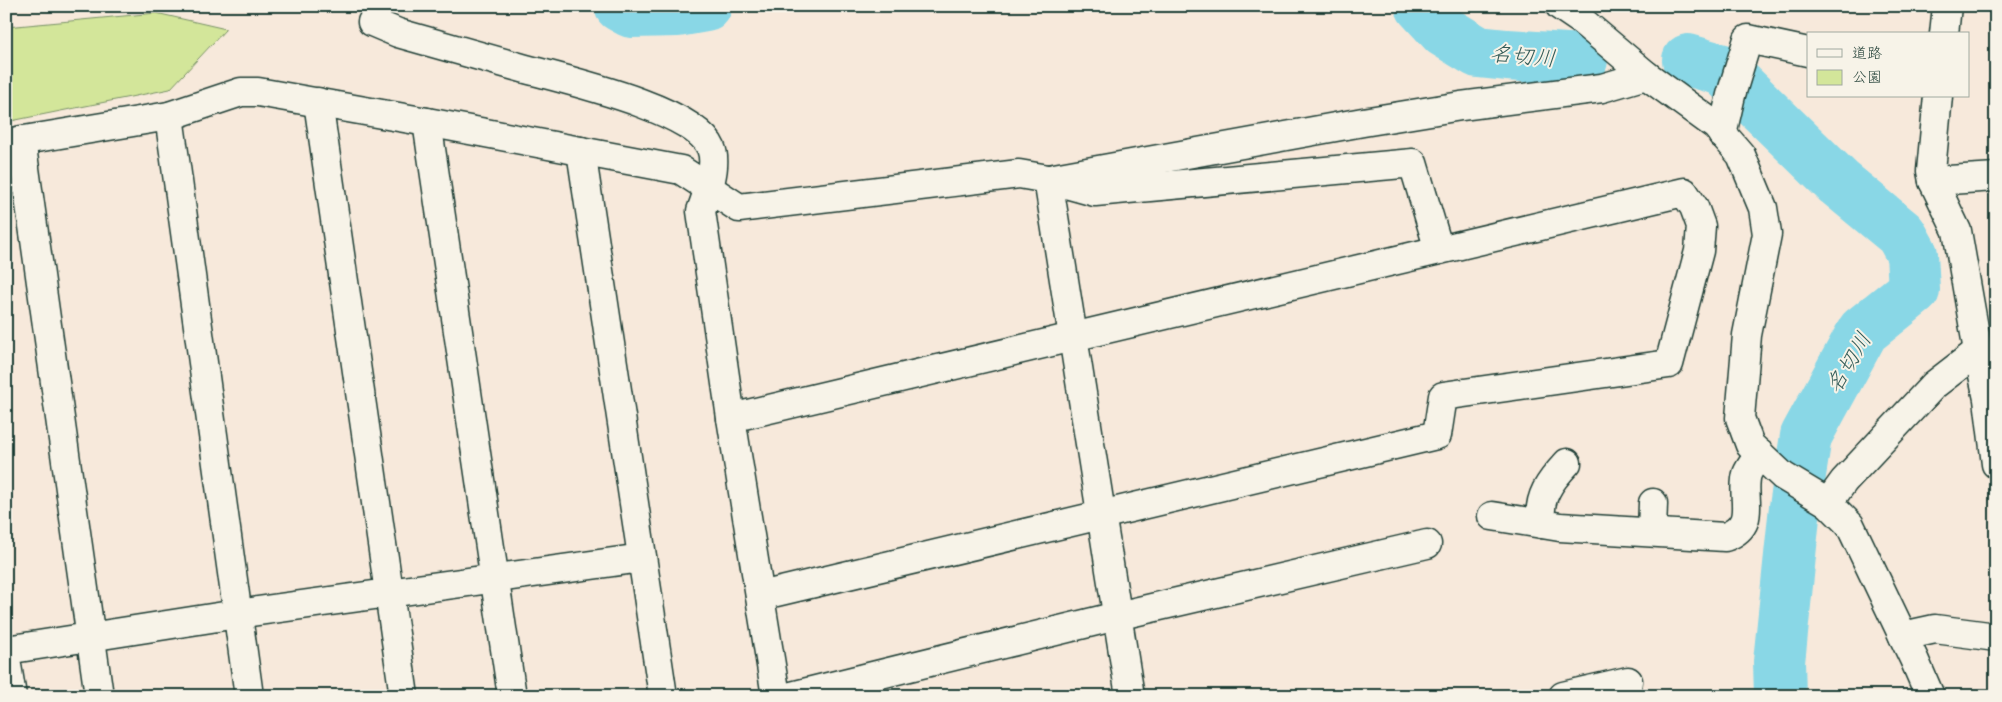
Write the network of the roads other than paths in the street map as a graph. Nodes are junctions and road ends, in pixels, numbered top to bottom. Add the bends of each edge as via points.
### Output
1 (1560, 6) edge
2 (1947, 6) edge
3 (1586, 14) edge
4 (372, 22) dead end
5 (1944, 32) edge
6 (1807, 52) edge
7 (1646, 75) junction
8 (1938, 98) edge
9 (318, 102) junction
10 (169, 116) junction
11 (427, 122) junction
12 (1722, 134) junction
13 (14, 142) edge
14 (581, 151) junction
15 (1996, 177) edge
16 (1048, 179) junction
17 (1933, 181) junction
18 (709, 189) junction
19 (1439, 250) junction
20 (1073, 336) junction
21 (1978, 351) junction
22 (731, 418) junction
23 (1760, 454) junction
24 (1567, 463) dead end
25 (1996, 464) edge
26 (1653, 502) dead end
27 (1828, 502) junction
28 (1101, 515) junction
29 (1492, 516) dead end
30 (1542, 524) junction
31 (1652, 532) junction
32 (1427, 544) dead end
33 (642, 558) junction
34 (494, 578) junction
35 (389, 593) junction
36 (760, 596) junction
37 (237, 614) junction
38 (1117, 616) junction
39 (1903, 636) junction
40 (1996, 637) edge
41 (90, 638) junction
42 (6, 650) edge
43 (6, 660) edge
44 (12, 696) edge
45 (99, 696) edge
46 (250, 696) edge
47 (404, 696) edge
48 (512, 696) edge
49 (663, 696) edge
50 (776, 696) edge
51 (792, 696) edge
52 (1130, 696) edge
53 (1564, 696) edge
54 (1626, 696) edge
55 (1930, 696) edge

1 - 3 street
2 - 5 street
3 - 7 street
4 - 18 street via 398,33 596,88 674,117 708,142 712,150
6 - 12 street via 1748,39
7 - 12 street via 1716,126
7 - 16 street via 1602,88 1363,122
8 - 17 street via 1931,171
9 - 10 street via 241,92
9 - 11 street
9 - 35 street
10 - 13 street
10 - 37 street
11 - 14 street
11 - 34 street
12 - 23 street via 1741,155 1763,208 1767,234 1747,335 1740,418 1750,445
13 - 41 street
14 - 18 street via 681,170
14 - 33 street
15 - 17 street
16 - 18 street via 1018,174 739,208
16 - 19 street via 1095,192 1413,163
16 - 20 street
17 - 21 street via 1957,231
18 - 22 street via 701,211
19 - 20 street
19 - 28 street via 1684,192 1701,226 1699,251 1669,364 1443,396 1437,435
20 - 22 street
20 - 28 street
21 - 25 street
21 - 27 street via 1934,385
22 - 36 street
23 - 27 street via 1784,476
23 - 31 street via 1747,474 1743,522 1732,534 1725,537
24 - 30 street via 1550,481 1541,510
26 - 31 street
27 - 39 street via 1850,525
28 - 36 street
28 - 38 street
29 - 30 street
30 - 31 street
32 - 38 street
33 - 34 street
33 - 49 street
34 - 35 street
34 - 48 street
35 - 37 street
35 - 47 street
36 - 50 street
37 - 41 street
37 - 46 street
38 - 51 street
38 - 52 street
39 - 40 street via 1935,629
39 - 55 street
41 - 42 street
41 - 45 street
43 - 44 street
53 - 54 street via 1628,681

